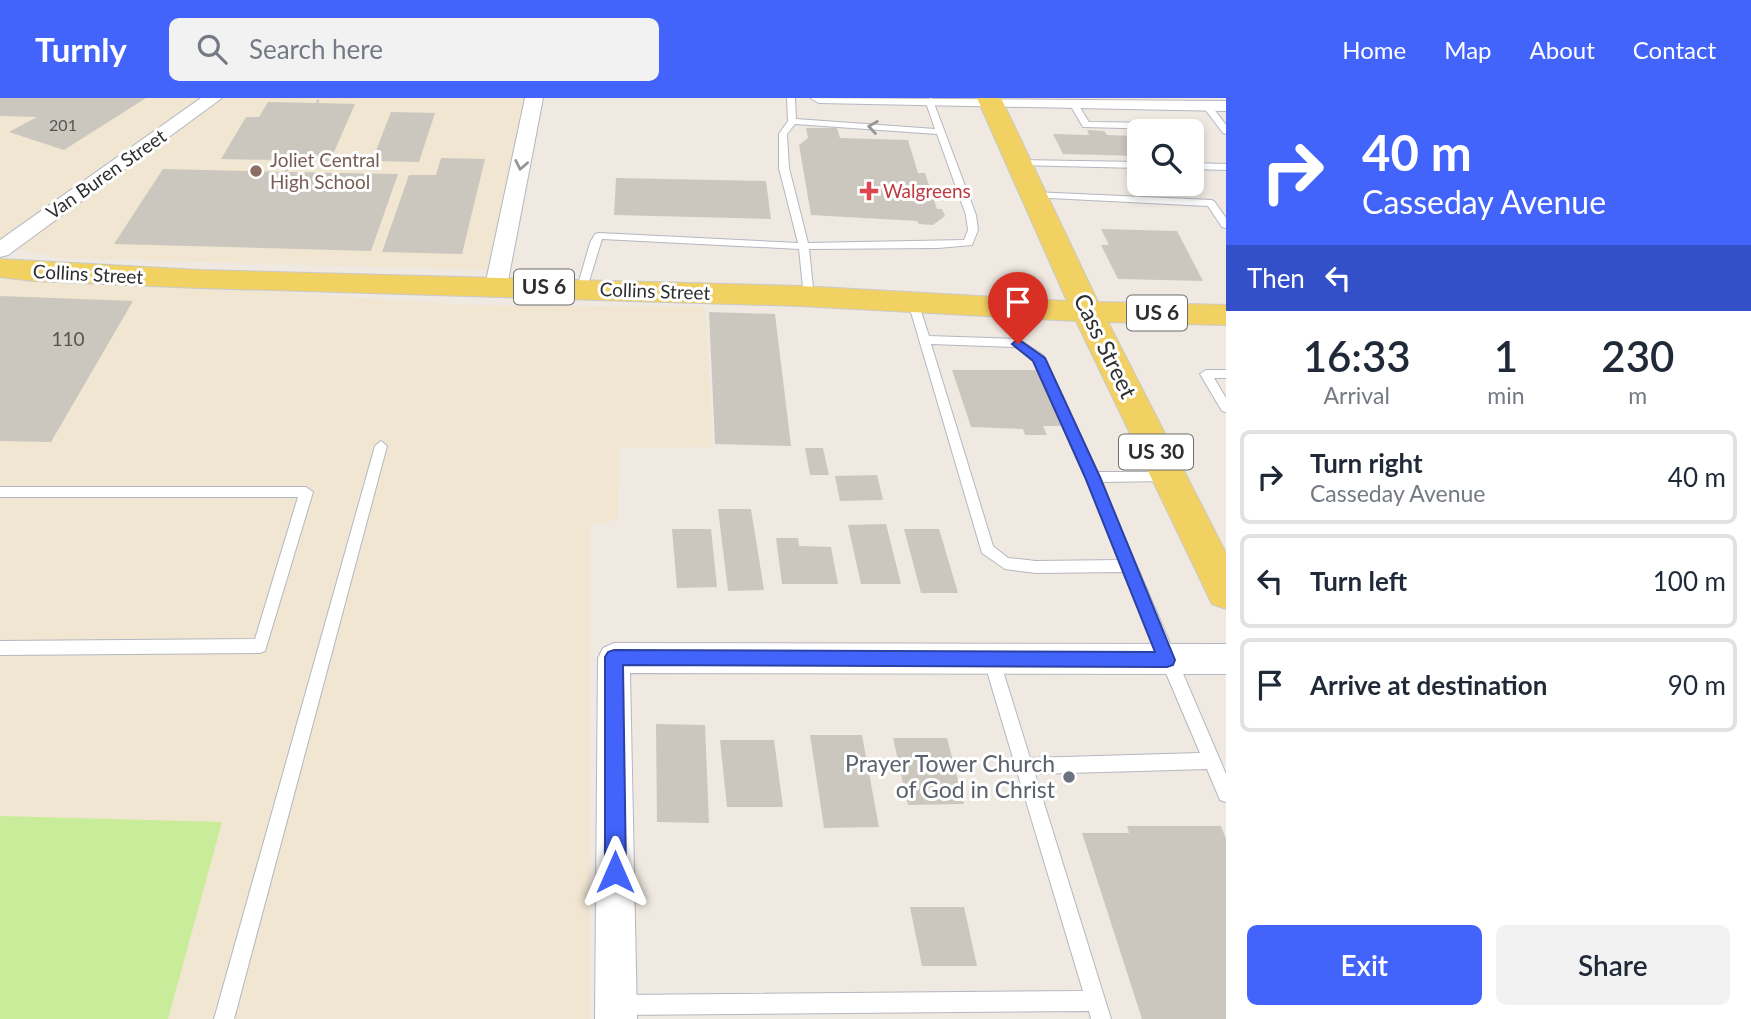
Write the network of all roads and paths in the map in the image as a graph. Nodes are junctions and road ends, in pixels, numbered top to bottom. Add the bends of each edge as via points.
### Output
1 (213, 98) edge
2 (319, 98) edge
3 (534, 98) edge
4 (791, 98) edge
5 (819, 98) edge
6 (990, 99) edge
7 (929, 100) edge
8 (317, 103) dead end
9 (1073, 103) junction
10 (1207, 106) junction
11 (1226, 106) edge
12 (792, 121) junction
13 (1127, 126) edge
14 (1226, 131) edge
15 (941, 132) junction
16 (291, 160) dead end
17 (1019, 163) junction
18 (1127, 165) edge
19 (1204, 166) edge
20 (1226, 167) edge
21 (286, 172) dead end
22 (1033, 195) junction
23 (1226, 225) edge
24 (804, 246) junction
25 (0, 250) edge
26 (0, 268) edge
27 (496, 286) junction
28 (582, 288) junction
29 (809, 296) junction
30 (913, 302) junction
31 (1087, 312) junction
32 (1226, 315) edge
33 (924, 340) junction
34 (1226, 374) edge
35 (1226, 408) edge
36 (381, 446) dead end
37 (1168, 476) junction
38 (1092, 477) junction
39 (0, 492) edge
40 (1128, 566) junction
41 (1226, 592) edge
42 (0, 648) edge
43 (991, 658) junction
44 (1226, 659) edge
45 (1167, 660) junction
46 (1212, 761) junction
47 (1023, 765) junction
48 (1226, 794) edge
49 (1098, 1010) edge
50 (616, 1012) edge
51 (224, 1019) edge

1 - 25 street, Van Buren Street
2 - 8 path
3 -> 27 street
4 - 12 lane
5 - 7 street
6 - 7 street
6 - 9 street
6 - 17 main road, Cass Street
7 - 15 lane
9 - 10 street
9 - 13 lane via 1086,125
10 - 11 street
10 - 14 lane
15 -> 12 lane
12 - 24 lane via 783,134 784,169
15 - 24 lane via 971,215 973,230 968,243
16 - 21 path
17 - 18 lane
17 - 22 main road, Cass Street
19 - 20 lane
22 - 23 lane via 1211,203
22 - 31 main road, Cass Street
24 - 28 lane via 600,236
24 - 29 lane
26 - 27 main road, Collins Street / US 6 via 200,279
27 - 28 main road, Collins Street / US 6
28 - 29 main road, Collins Street / US 6
29 - 30 main road, Collins Street / US 6
30 - 31 main road, Collins Street / US 6
30 - 33 lane
31 - 32 main road, Collins Street / US 6
31 - 37 main road, Cass Street / US 30
33 - 38 lane via 1018,344 1039,358
33 - 40 lane via 987,549 1005,563
34 - 35 lane via 1206,374
36 - 51 lane
37 - 38 lane
37 - 41 main road, Cass Street / US 30
38 - 40 lane
39 - 42 lane via 306,492 260,646
40 - 45 lane
43 - 45 street
43 - 47 lane
43 - 50 street via 614,657
44 - 45 street
45 - 46 lane
46 - 47 lane
46 - 48 lane
47 - 49 lane
49 - 50 lane

